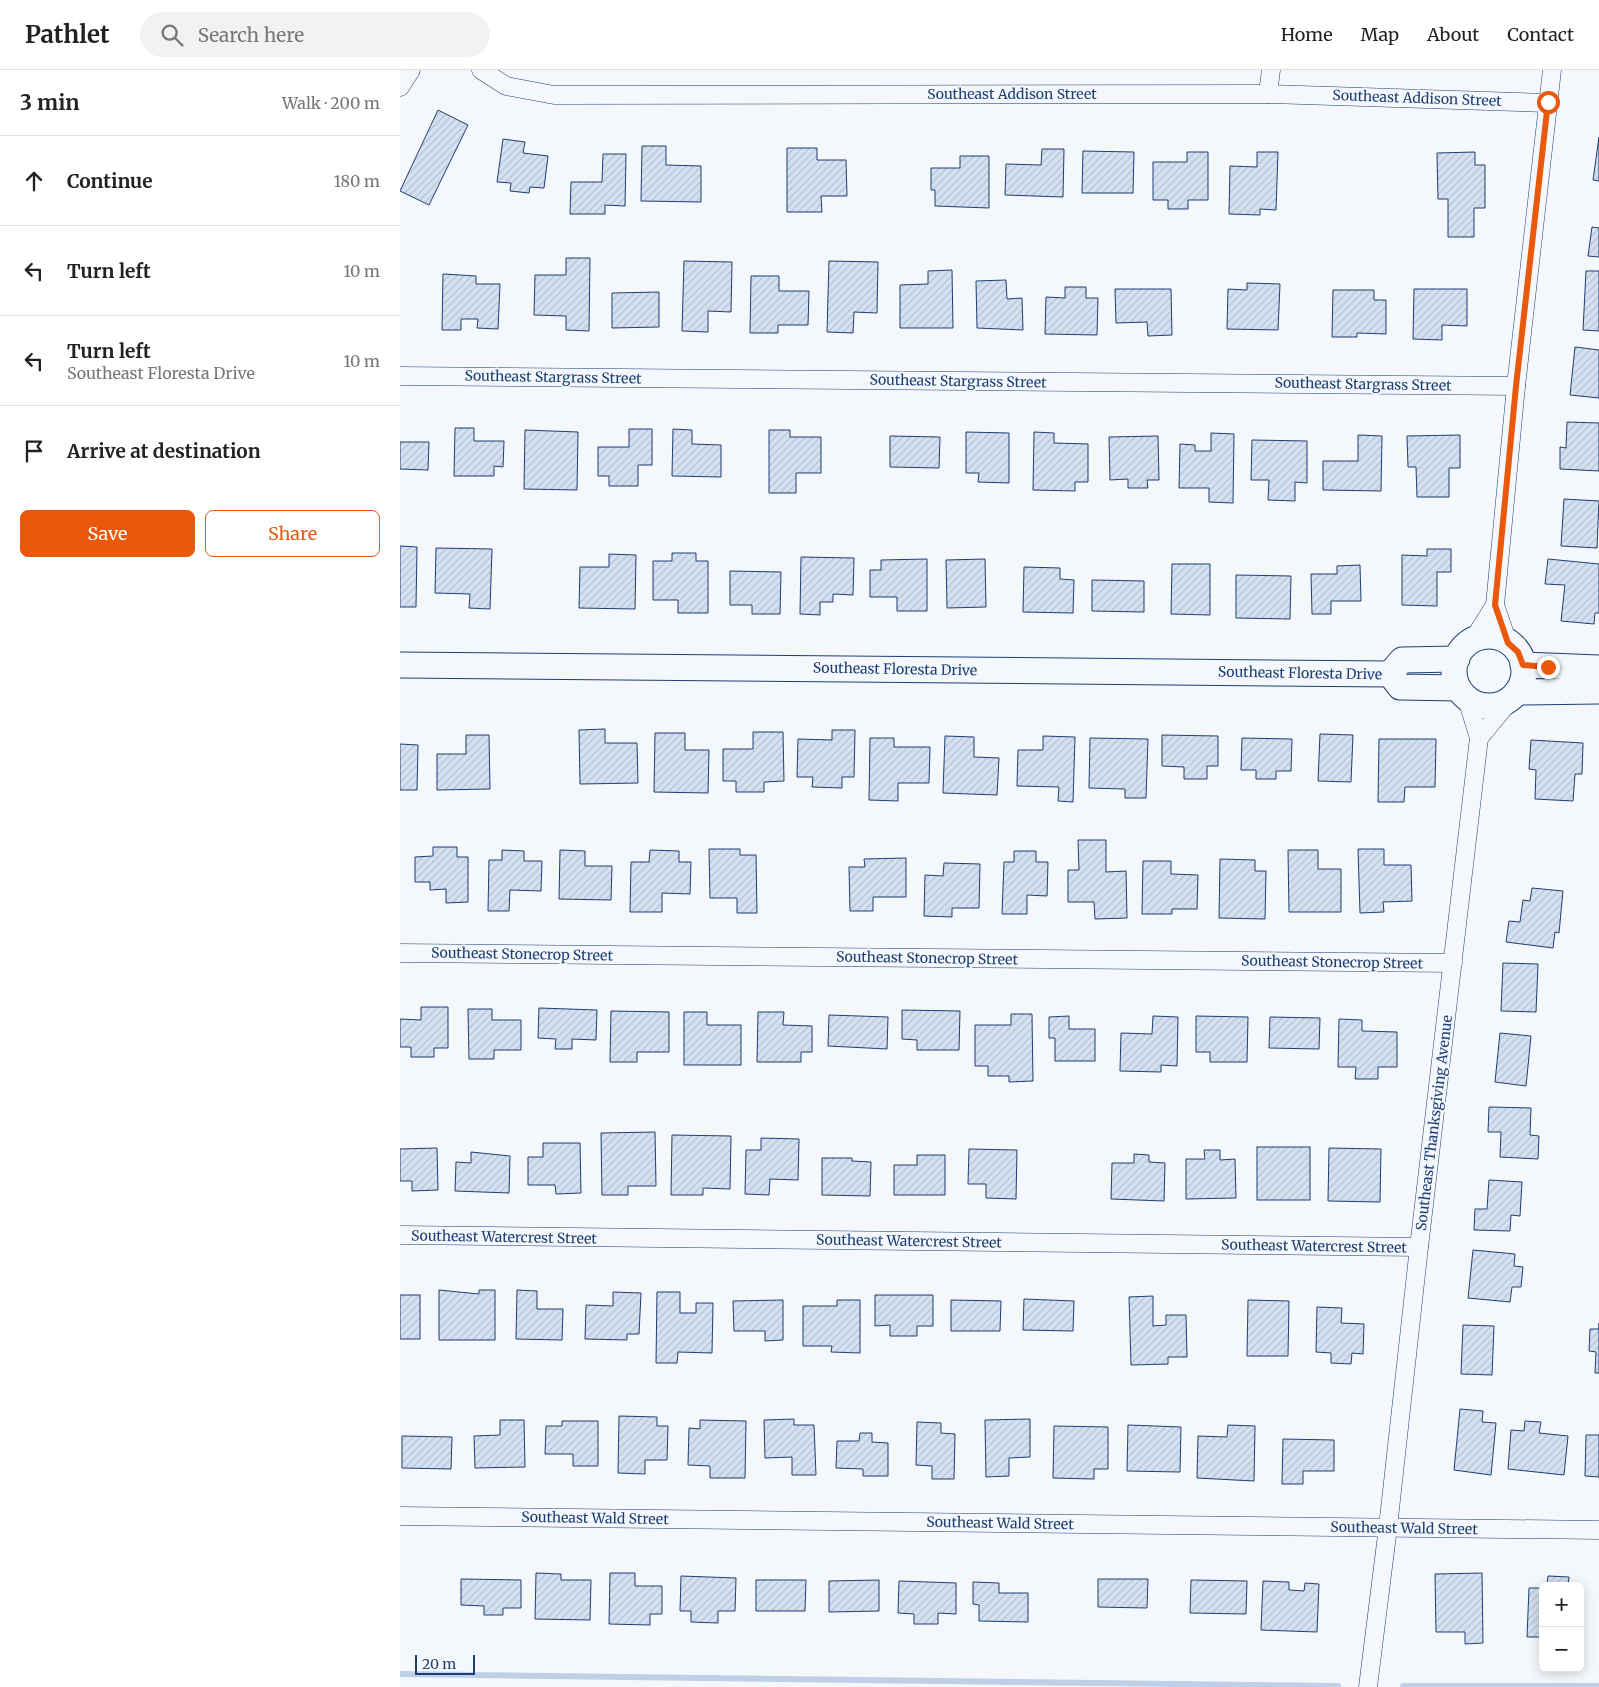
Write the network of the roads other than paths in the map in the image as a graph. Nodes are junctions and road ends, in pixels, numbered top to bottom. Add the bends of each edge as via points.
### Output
1 (411, 70) edge
2 (481, 70) edge
3 (1271, 70) edge
4 (1552, 70) edge
5 (400, 87) edge
6 (1268, 94) junction
7 (1548, 102) junction
8 (400, 376) edge
9 (1516, 386) junction
10 (1495, 605) junction
11 (1473, 640) junction
12 (1508, 643) junction
13 (1457, 659) junction
14 (400, 665) edge
15 (1523, 665) junction
16 (1599, 668) edge
17 (1390, 674) junction
18 (1599, 691) edge
19 (1463, 693) junction
20 (1515, 694) junction
21 (1479, 738) junction
22 (400, 953) edge
23 (1453, 963) junction
24 (400, 1236) edge
25 (1418, 1247) junction
26 (400, 1516) edge
27 (1388, 1527) junction
28 (1599, 1530) edge
29 (1368, 1687) edge

1 - 5 street
2 - 6 street, Southeast Addison Street via 506,86 554,95
3 - 6 street
4 - 7 street
6 - 7 street, Southeast Addison Street
7 - 9 street
8 - 9 street, Southeast Stargrass Street
9 - 10 street
10 - 11 street
10 - 12 street
11 - 12 street via 1493,636
11 - 13 street
12 - 15 street via 1518,652
13 - 17 street, Southeast Floresta Drive via 1402,660
13 - 19 street via 1454,672
14 - 17 street, Southeast Floresta Drive
15 - 16 street
15 - 20 street via 1523,680
17 - 19 street, Southeast Floresta Drive via 1400,687
18 - 20 street
19 - 20 street via 1485,706 1495,706
19 - 21 street, Southeast Thanksgiving Avenue
20 - 21 street
21 - 23 street, Southeast Thanksgiving Avenue
22 - 23 street, Southeast Stonecrop Street
23 - 25 street, Southeast Thanksgiving Avenue
24 - 25 street, Southeast Watercrest Street
25 - 27 street, Southeast Thanksgiving Avenue
26 - 27 street, Southeast Wald Street
27 - 28 street, Southeast Wald Street
27 - 29 street, Southeast Thanksgiving Avenue

